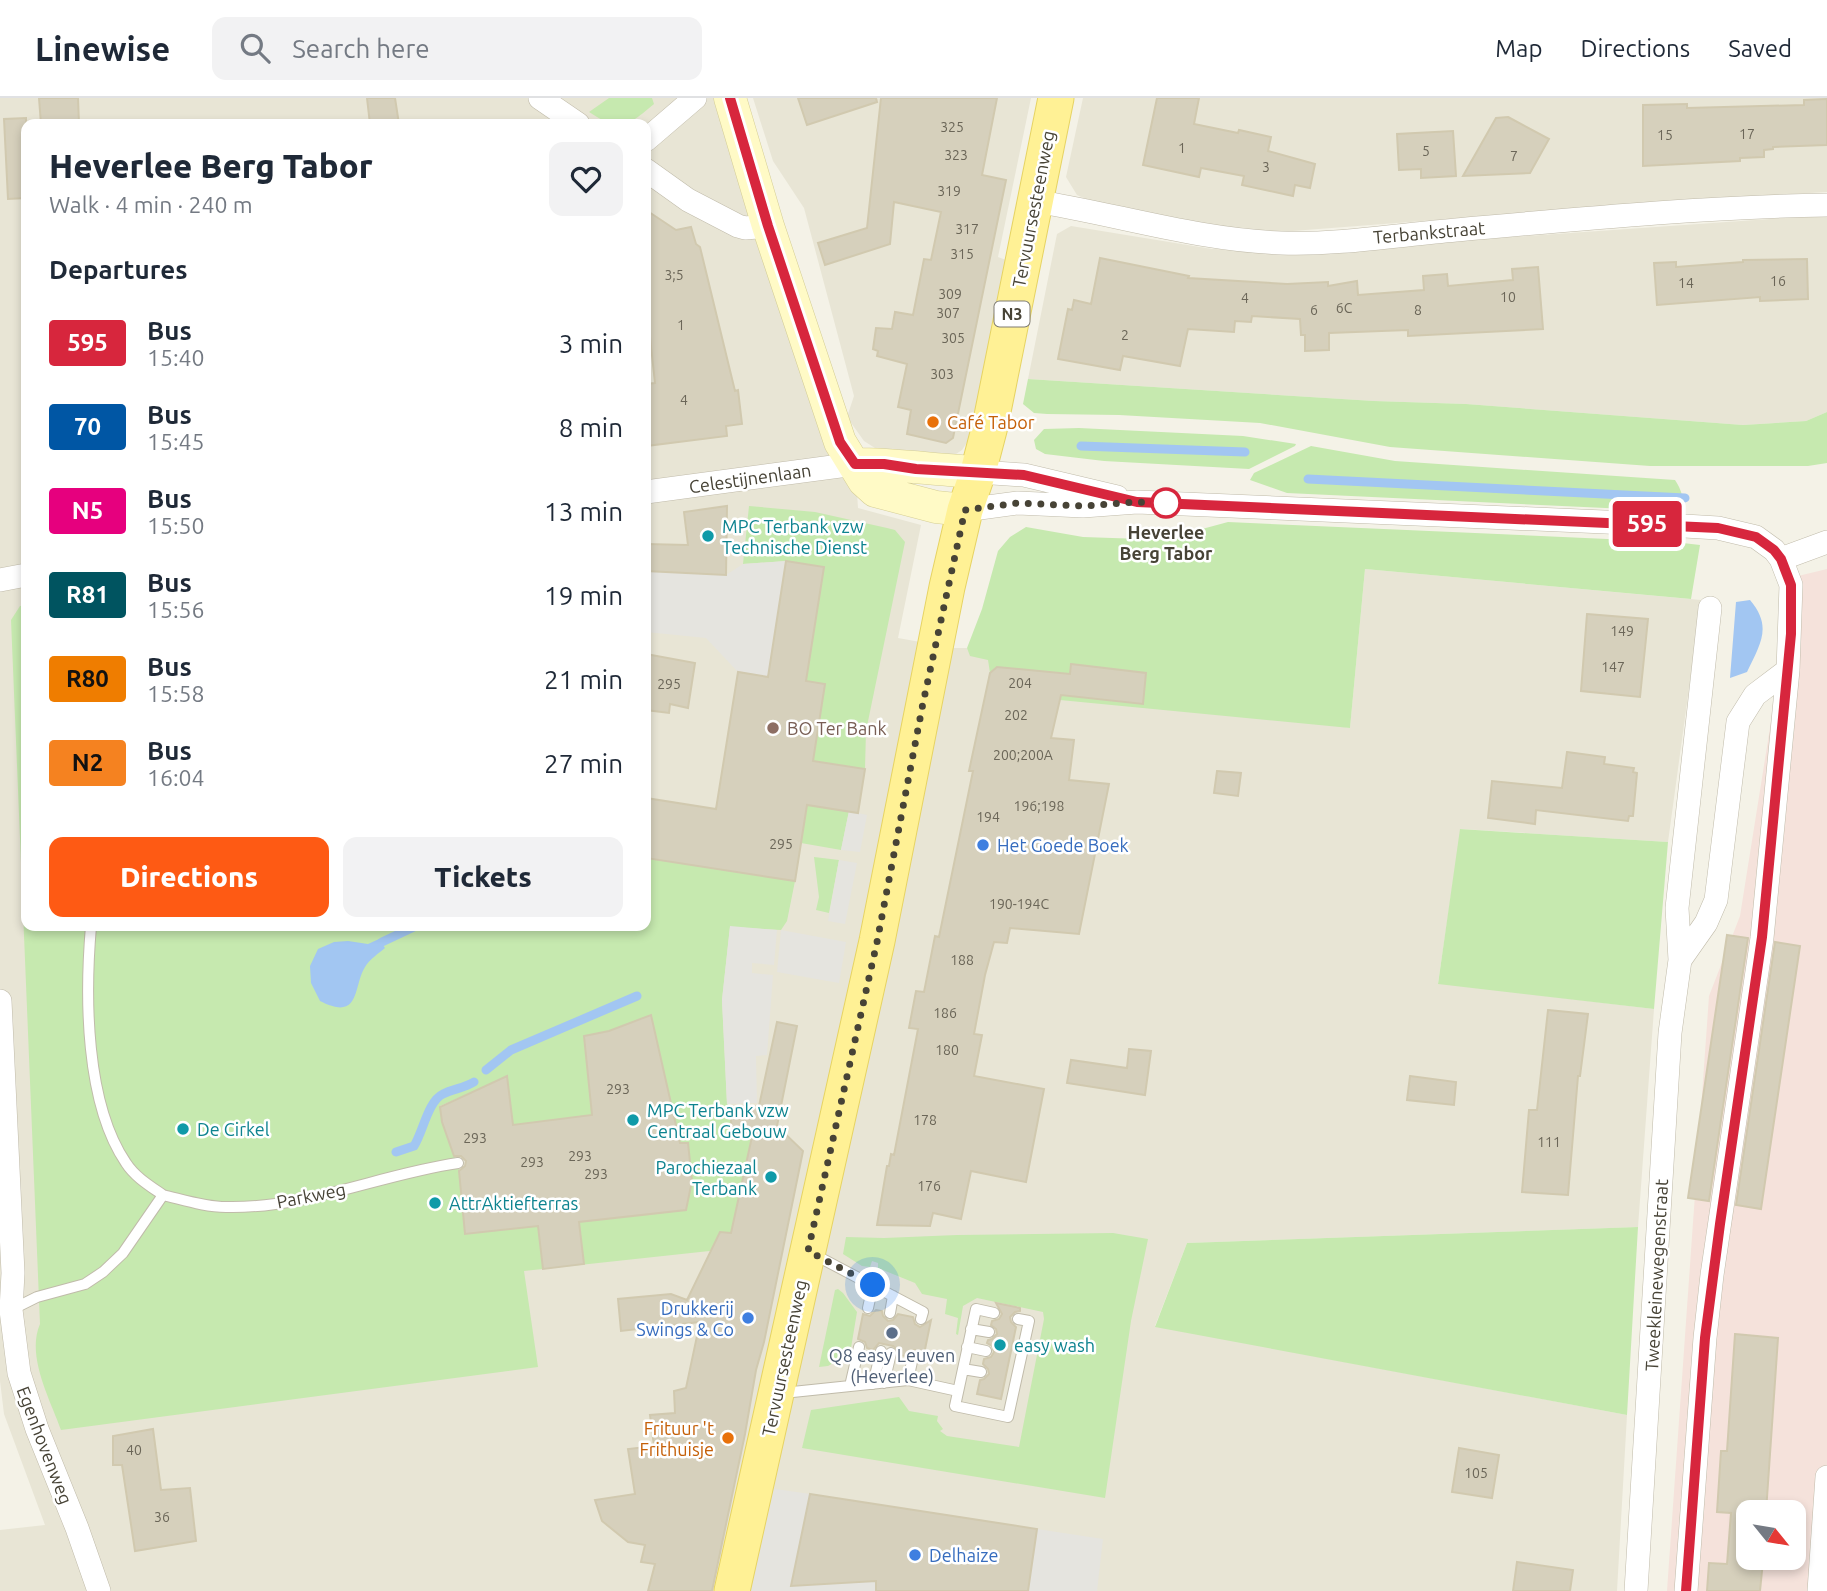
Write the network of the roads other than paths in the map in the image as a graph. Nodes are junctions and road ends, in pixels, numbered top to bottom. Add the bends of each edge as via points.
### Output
1 (540, 98) edge
2 (695, 98) edge
3 (730, 98) edge
4 (1056, 98) edge
5 (571, 119) edge
6 (651, 137) edge
7 (651, 174) edge
8 (1034, 201) junction
9 (1827, 205) edge
10 (768, 226) junction
11 (855, 464) junction
12 (978, 472) junction
13 (651, 491) edge
14 (1137, 502) junction
15 (965, 510) junction
16 (1827, 542) edge
17 (1781, 559) junction
18 (21, 576) edge
19 (0, 580) edge
20 (1710, 608) dead end
21 (1788, 670) junction
22 (90, 931) edge
23 (1680, 960) junction
24 (0, 1001) edge
25 (458, 1163) dead end
26 (163, 1195) junction
27 (808, 1251) junction
28 (873, 1285) junction
29 (898, 1299) junction
30 (868, 1308) dead end
31 (6, 1311) edge
32 (994, 1313) dead end
33 (895, 1314) dead end
34 (1018, 1318) dead end
35 (921, 1319) dead end
36 (971, 1329) junction
37 (989, 1332) dead end
38 (859, 1347) dead end
39 (967, 1347) junction
40 (986, 1351) dead end
41 (886, 1352) dead end
42 (913, 1357) dead end
43 (963, 1369) junction
44 (981, 1372) dead end
45 (908, 1380) junction
46 (879, 1383) junction
47 (850, 1386) junction
48 (958, 1391) junction
49 (776, 1394) junction
50 (1827, 1477) edge
51 (1826, 1513) edge
52 (99, 1591) edge
53 (732, 1591) edge
54 (1636, 1591) edge
55 (1686, 1591) edge
56 (1819, 1591) edge

1 - 5 street
2 - 6 street
3 - 10 main road
4 - 8 main road, Tervuursesteenweg / N3
7 - 10 street via 688,200 738,226
8 - 9 street, Terbankstraat via 1213,236 1303,243
8 - 12 main road, Tervuursesteenweg / N3
10 - 11 main road via 840,442
11 - 12 main road
11 - 13 street, Celestijnenlaan
11 - 15 main road via 875,491
12 - 14 street via 1024,475
12 - 15 main road, Tervuursesteenweg / N3
14 - 15 street via 1083,506 1018,503
14 - 17 street via 1718,528 1756,537
15 - 27 main road, Tervuursesteenweg / N3
16 - 17 street
17 - 21 street via 1791,585
18 - 19 street
20 - 23 street, Tweekleinewegenstraat via 1677,908
21 - 23 street, Tweekleinewegenstraat via 1755,695 1741,714 1716,900
21 - 55 street via 1762,937 1705,1338
22 - 26 lane, Parkweg via 86,976 97,1088 113,1141 127,1165
23 - 54 street, Tweekleinewegenstraat via 1670,1033
24 - 31 street, Egenhovenweg via 13,1273
25 - 26 lane, Parkweg via 291,1201 226,1207
26 - 31 lane via 123,1253 103,1272 85,1284
27 - 28 lane
27 - 49 main road, Tervuursesteenweg / N3
28 - 29 lane
28 - 30 lane
29 - 33 lane
29 - 35 lane via 923,1312
31 - 52 street, Egenhovenweg via 37,1429
32 - 36 lane via 976,1309
34 - 48 lane via 1029,1321 1015,1358 1008,1417 955,1406
36 - 37 lane
36 - 39 lane
38 - 47 lane
39 - 40 lane
39 - 43 lane
41 - 46 lane
42 - 45 lane
43 - 44 lane
43 - 48 lane
45 - 46 lane
45 - 48 lane
46 - 47 lane
47 - 49 lane
49 - 53 main road, Tervuursesteenweg / N3
50 - 51 street
51 - 56 street

